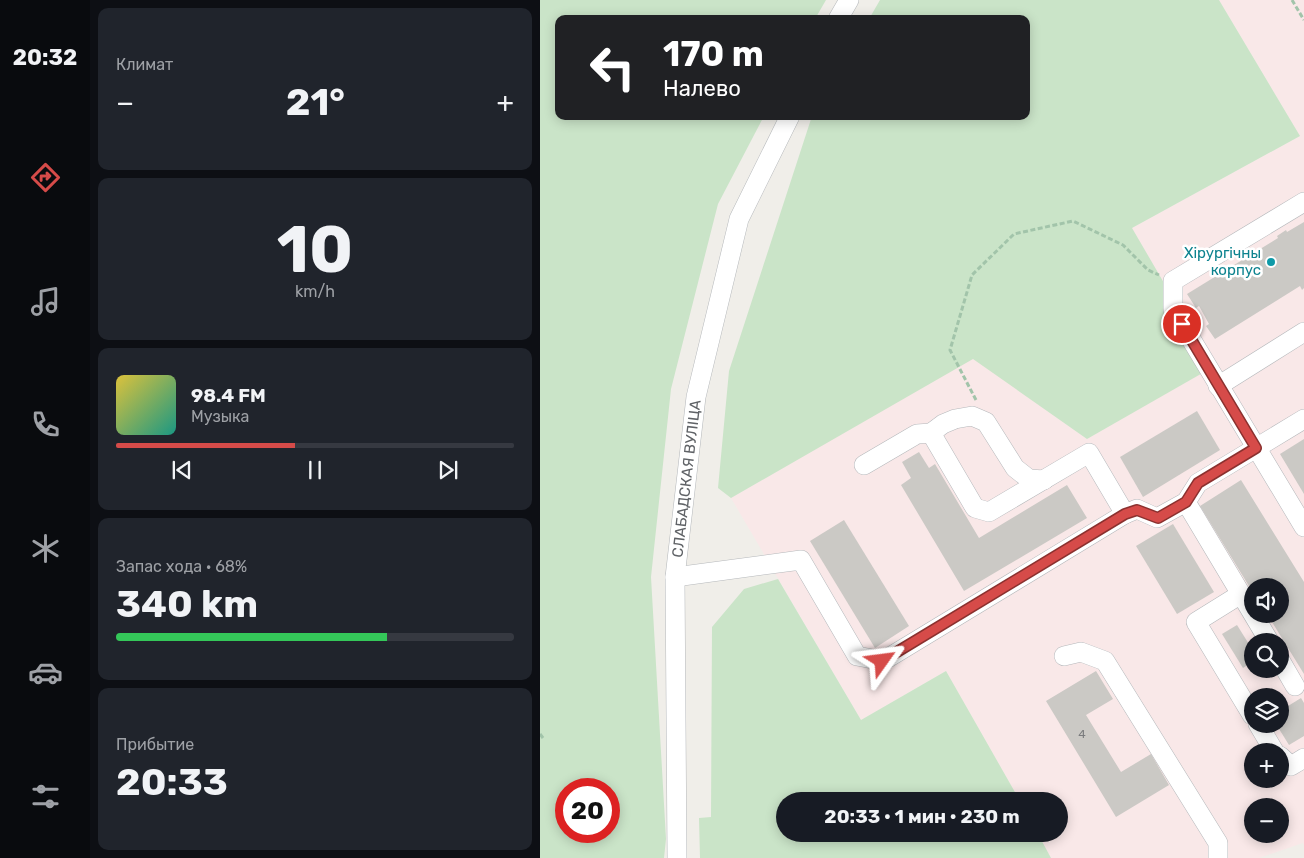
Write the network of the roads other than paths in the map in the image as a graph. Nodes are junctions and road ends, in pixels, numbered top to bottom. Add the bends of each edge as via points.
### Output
1 (849, 0) edge
2 (840, 15) edge
3 (788, 120) edge
4 (1304, 202) edge
5 (1304, 332) edge
6 (1218, 386) junction
7 (1304, 419) edge
8 (931, 434) junction
9 (1256, 448) junction
10 (864, 465) dead end
11 (1044, 480) junction
12 (1186, 502) junction
13 (1125, 514) junction
14 (1304, 527) edge
15 (674, 577) junction
16 (1240, 594) junction
17 (1264, 633) edge
18 (1064, 656) dead end
19 (1289, 676) edge
20 (1295, 686) dead end
21 (1244, 702) edge
22 (1304, 758) edge
23 (1289, 764) edge
24 (677, 858) edge
25 (1218, 858) edge

1 - 2 street
3 - 15 street, СЛАБАДСКАЯ ВУЛІЦА via 737,228 696,397
4 - 6 street via 1173,281 1173,309
5 - 6 street
6 - 9 street
7 - 9 street
8 - 10 street via 917,434
8 - 11 street via 943,424 972,416 986,422 1015,468 1029,479
8 - 11 street via 975,508 989,512
9 - 12 street via 1198,483
9 - 14 street
11 - 13 street via 1089,453
12 - 13 street via 1158,518 1137,510
12 - 16 street
13 - 15 street via 882,661 858,656 801,560
15 - 24 street, СЛАБАДСКАЯ ВУЛІЦА
16 - 17 street
16 - 21 street via 1196,622
18 - 25 street via 1081,652 1105,661 1218,843
19 - 20 street
22 - 23 street

